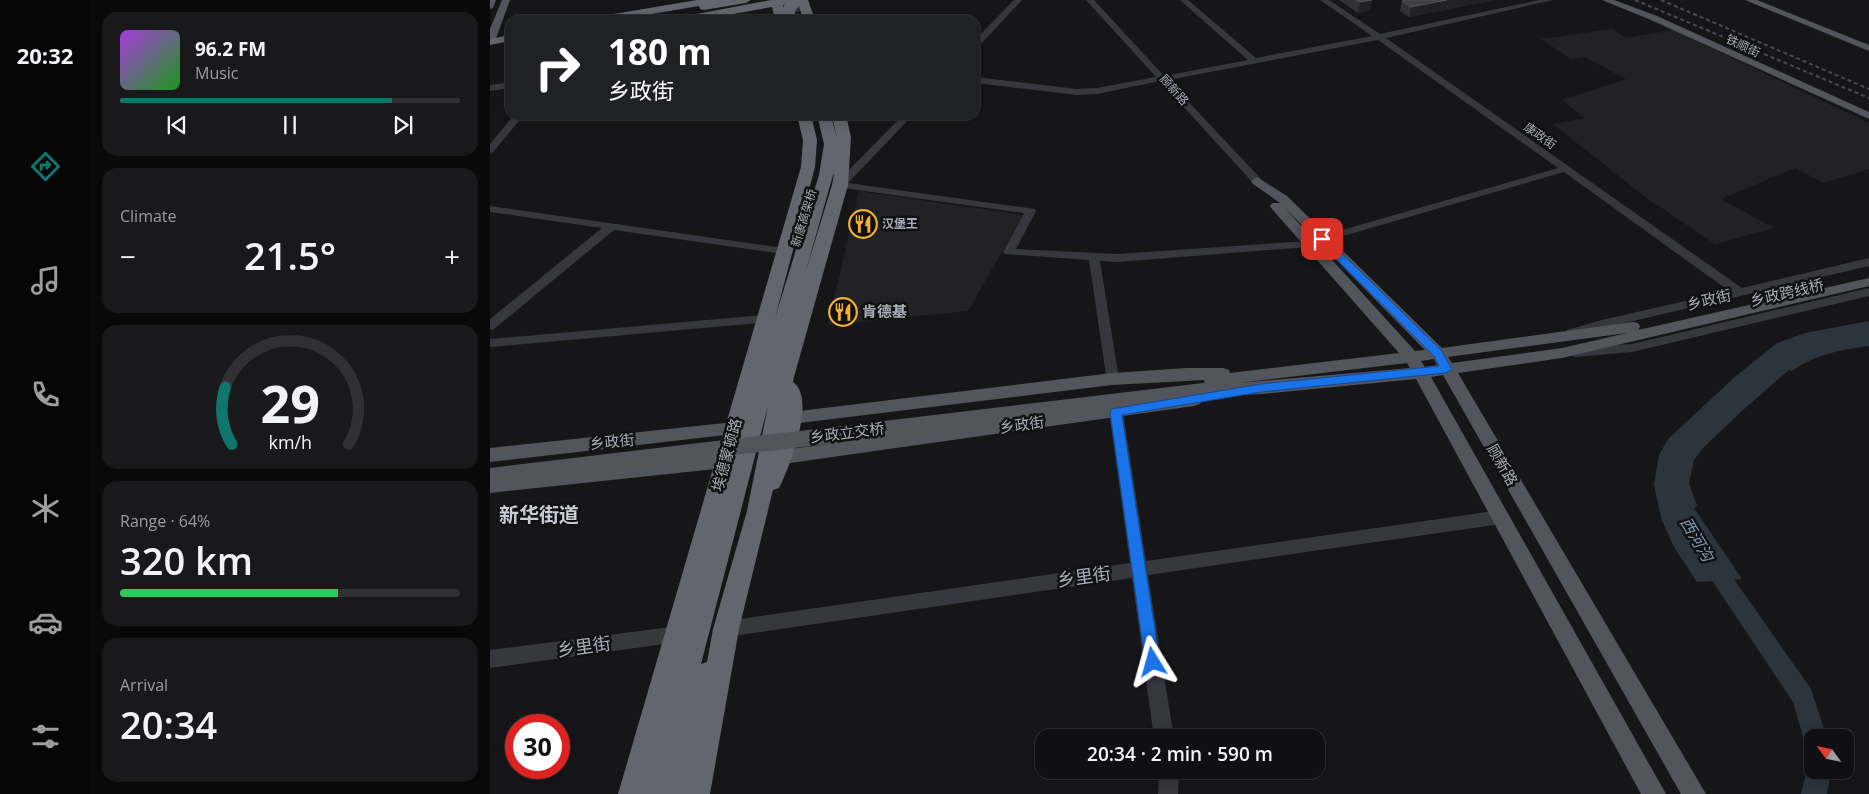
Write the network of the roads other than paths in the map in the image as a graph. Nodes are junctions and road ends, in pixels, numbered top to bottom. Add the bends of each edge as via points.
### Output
1 (492, 0) edge
2 (506, 0) edge
3 (717, 0) edge
4 (726, 0) edge
5 (796, 0) edge
6 (803, 0) edge
7 (1018, 0) edge
8 (1090, 0) edge
9 (1184, 0) edge
10 (1324, 0) edge
11 (1550, 0) edge
12 (1606, 0) edge
13 (1614, 0) edge
14 (1749, 0) edge
15 (1756, 0) edge
16 (772, 1) edge
17 (745, 3) edge
18 (490, 6) edge
19 (626, 15) edge
20 (642, 15) edge
21 (665, 15) edge
22 (687, 15) edge
23 (692, 15) edge
24 (705, 15) edge
25 (779, 15) edge
26 (789, 15) edge
27 (808, 15) edge
28 (1380, 37) junction
29 (505, 40) edge
30 (980, 40) edge
31 (490, 44) edge
32 (505, 46) edge
33 (1869, 47) edge
34 (1254, 61) junction
35 (1164, 78) junction
36 (980, 81) edge
37 (505, 86) edge
38 (490, 88) edge
39 (1869, 115) edge
40 (516, 120) edge
41 (805, 120) edge
42 (815, 120) edge
43 (825, 120) edge
44 (833, 120) edge
45 (840, 120) edge
46 (903, 120) edge
47 (842, 146) junction
48 (490, 150) edge
49 (1565, 169) junction
50 (1257, 181) junction
51 (840, 185) junction
52 (490, 209) edge
53 (612, 226) junction
54 (1322, 239) junction
55 (1308, 244) junction
56 (784, 251) junction
57 (1094, 257) junction
58 (1869, 262) edge
59 (1869, 273) edge
60 (1869, 282) edge
61 (1869, 292) edge
62 (1741, 293) junction
63 (769, 319) junction
64 (490, 326) edge
65 (1620, 335) junction
66 (1550, 339) junction
67 (490, 344) edge
68 (1562, 353) junction
69 (1442, 361) junction
70 (1416, 365) junction
71 (784, 377) junction
72 (1112, 379) junction
73 (1261, 382) junction
74 (1204, 386) junction
75 (1116, 412) junction
76 (792, 418) junction
77 (743, 427) junction
78 (490, 456) edge
79 (783, 457) junction
80 (725, 461) junction
81 (490, 465) edge
82 (490, 476) edge
83 (490, 486) edge
84 (758, 511) junction
85 (1501, 517) junction
86 (1139, 569) junction
87 (726, 629) junction
88 (687, 637) junction
89 (490, 659) edge
90 (1163, 729) edge
91 (663, 776) edge
92 (1169, 779) edge
93 (1693, 793) edge
94 (633, 794) edge
95 (673, 794) edge
96 (695, 794) edge
97 (1168, 794) edge
98 (1654, 794) edge

1 - 18 main road
2 - 31 main road
3 - 19 highway
4 - 20 highway
5 - 16 highway
5 - 26 highway, bridge via 789,8
6 - 27 highway
7 - 30 street
8 - 35 street, 顾新路
9 - 34 street
10 - 28 street, 康政街
11 - 28 street
12 - 39 main road, 铁顺街 via 1654,18
13 - 39 main road, 铁顺街 via 1658,17
14 - 33 main road
15 - 33 main road
16 - 17 highway
16 - 22 highway
16 - 24 highway
16 - 25 highway
17 - 21 highway
17 - 23 highway
28 - 34 street
28 - 49 street, 康政街
29 - 31 highway
31 - 32 highway
34 - 35 street
35 - 36 street via 1086,92
35 - 50 street, 顾新路
37 - 38 street
40 - 48 street
41 - 56 highway, 埃德蒙顿路 via 810,140 808,167
42 - 63 highway, 新康高架桥 via 821,151 818,167
43 - 77 highway, 埃德蒙顿路 via 831,144 829,163
44 - 47 highway
45 - 47 highway
46 - 51 street
47 - 51 highway
49 - 54 street
49 - 62 street, 康政街
50 - 54 main road, 顾新路 via 1282,199
50 - 55 main road, 顾新路
51 - 57 street via 1031,212 1009,252
51 - 71 highway
52 - 53 street
53 - 56 street
53 - 64 street
54 - 69 main road, 顾新路
55 - 57 street
55 - 70 main road, 顾新路
56 - 63 highway, 埃德蒙顿路
57 - 72 street
58 - 62 street, 乡政街
59 - 65 main road, 乡政跨线桥
60 - 65 main road
61 - 68 street, 乡政街 via 1632,348
62 - 66 street, 乡政街
63 - 67 street
63 - 77 highway, 埃德蒙顿路
65 - 66 main road, 乡政街
65 - 68 main road, 乡政街
66 - 69 main road, 乡政街
68 - 69 main road, 乡政街
69 - 70 main road, 乡政街
69 - 93 main road, 顾新路
70 - 73 main road, 乡政街
70 - 85 main road, 顾新路
71 - 76 highway via 792,398
71 - 84 highway
72 - 73 main road, 乡政街 via 1187,374
72 - 76 main road, 乡政街
73 - 74 main road, 乡政街
73 - 75 main road, 乡政街
74 - 81 main road, 乡政立交桥
74 - 82 main road, 乡政立交桥, bridge
75 - 79 main road, 乡政街
75 - 86 street
76 - 79 highway
77 - 78 main road, 乡政街
77 - 80 highway, 埃德蒙顿路
77 - 88 highway, 埃德蒙顿路
79 - 84 highway
80 - 83 main road, 乡政街
80 - 88 highway, 埃德蒙顿路
84 - 87 highway
85 - 86 street, 乡里街
85 - 98 main road, 顾新路
86 - 87 street, 乡里街
86 - 90 street
87 - 91 highway via 688,728
87 - 96 highway
88 - 89 street, 乡里街
88 - 91 highway, 埃德蒙顿路
88 - 94 highway via 649,734
91 - 95 highway
92 - 97 street

